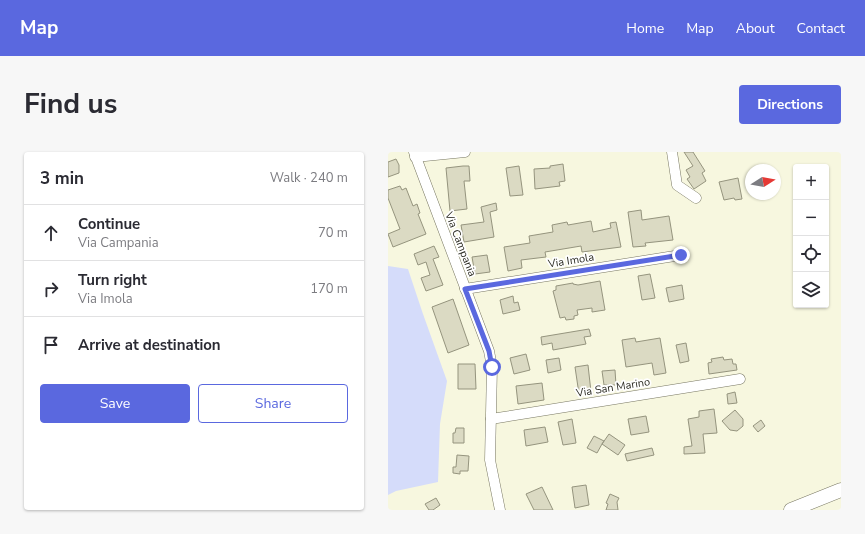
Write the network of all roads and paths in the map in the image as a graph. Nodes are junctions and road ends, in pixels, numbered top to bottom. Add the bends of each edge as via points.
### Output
1 (465, 152) edge
2 (672, 152) edge
3 (414, 154) edge
4 (696, 198) dead end
5 (681, 255) dead end
6 (465, 289) junction
7 (740, 380) dead end
8 (491, 419) junction
9 (841, 490) edge
10 (500, 510) edge
11 (792, 510) edge

1 - 3 street
2 - 4 street via 677,185
3 - 6 street, Via Campania
5 - 6 street, Via Imola
6 - 8 street, Via Campania via 489,351 492,367
7 - 8 street, Via San Marino
8 - 10 street, Via Campania via 490,460
9 - 11 street

